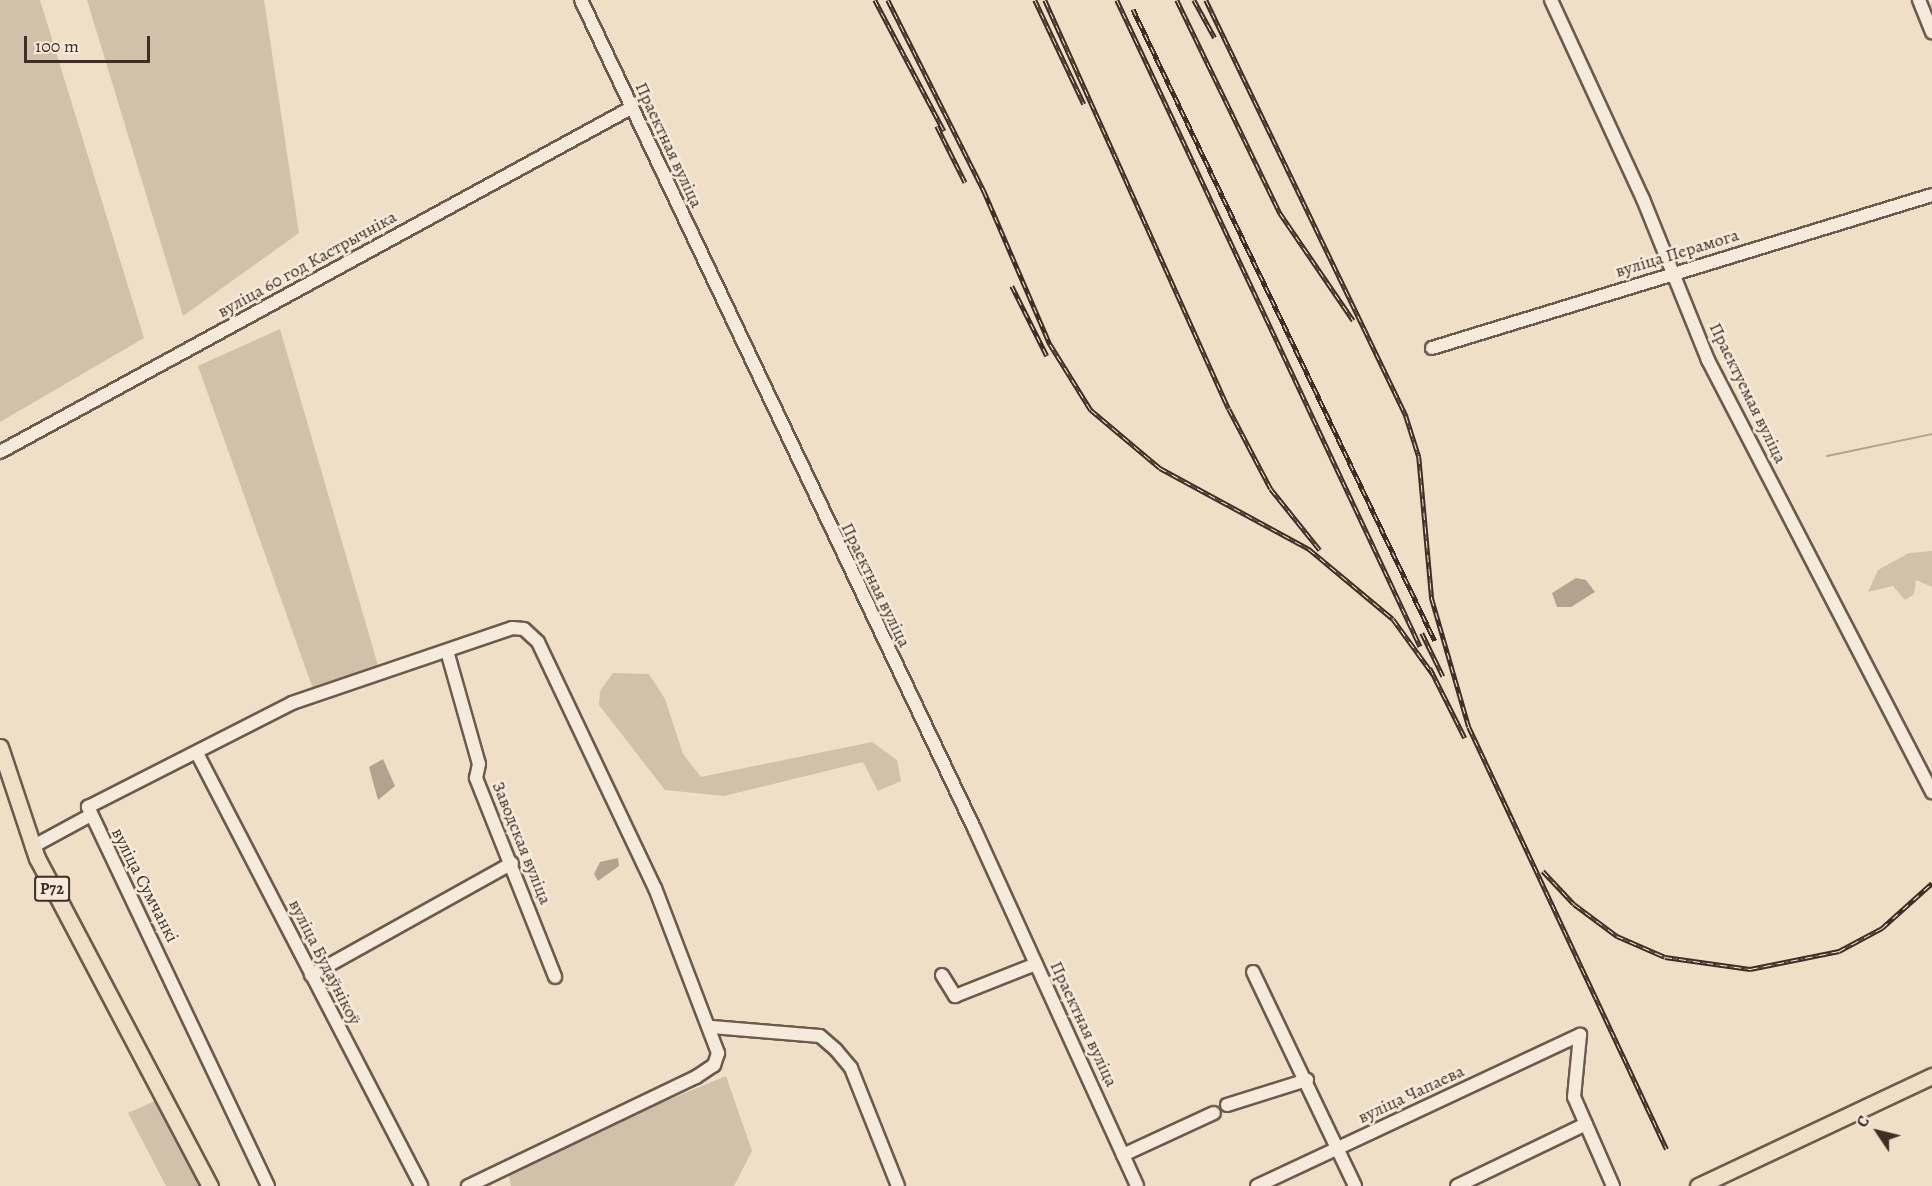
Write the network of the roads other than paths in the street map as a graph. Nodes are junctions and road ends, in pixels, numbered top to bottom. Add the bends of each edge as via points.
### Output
1 (581, 0) edge
2 (1551, 0) edge
3 (1919, 0) edge
4 (1932, 32) edge
5 (631, 108) junction
6 (1932, 195) edge
7 (1674, 272) junction
8 (1432, 348) dead end
9 (0, 452) edge
10 (447, 651) junction
11 (0, 747) edge
12 (198, 755) junction
13 (1932, 792) edge
14 (89, 816) junction
15 (32, 847) junction
16 (512, 863) junction
17 (1036, 964) junction
18 (1253, 972) dead end
19 (310, 975) junction
20 (942, 975) dead end
21 (555, 977) dead end
22 (712, 1028) junction
23 (1932, 1076) edge
24 (1307, 1080) junction
25 (1227, 1105) dead end
26 (1214, 1113) dead end
27 (1586, 1124) junction
28 (1336, 1149) junction
29 (1123, 1155) junction
30 (210, 1186) edge
31 (268, 1186) edge
32 (421, 1186) edge
33 (468, 1186) edge
34 (898, 1186) edge
35 (1137, 1186) edge
36 (1257, 1186) edge
37 (1355, 1186) edge
38 (1456, 1186) edge
39 (1613, 1186) edge
40 (1698, 1186) edge

1 - 5 street, Праектная вуліца
2 - 7 street, Праектуемая вуліца
3 - 4 street
5 - 9 street, вуліца 60 год Кастрычніка
5 - 17 street, Праектная вуліца
6 - 7 street, вуліца Перамога
7 - 8 street, вуліца Перамога
7 - 13 street, Праектуемая вуліца via 1708,360
10 - 12 street, вуліца Сумчанкі via 292,703
10 - 16 street, Заводская вуліца via 480,764 476,778
10 - 22 street, вуліца Сумчанкі via 512,628 524,629 538,642 655,888
11 - 15 main road, Р72
12 - 14 street, вуліца Сумчанкі via 88,807
12 - 19 street, вуліца Будаўнікоў
14 - 15 street
14 - 31 street, вуліца Сумчанкі
15 - 30 main road, Р72
16 - 19 street
16 - 21 street, Заводская вуліца
17 - 20 street via 956,996
17 - 29 street, Праектная вуліца
18 - 24 street
19 - 32 street, вуліца Будаўнікоў
22 - 33 street, вуліца Сумчанкі via 718,1053 714,1065 696,1077
22 - 34 street via 820,1036 851,1068
23 - 40 main road
24 - 25 street
24 - 28 street
26 - 29 street
27 - 28 street, вуліца Чапаева via 1574,1097 1580,1035
27 - 38 street
27 - 39 street
28 - 36 street, вуліца Чапаева
28 - 37 street
29 - 35 street, Праектная вуліца

